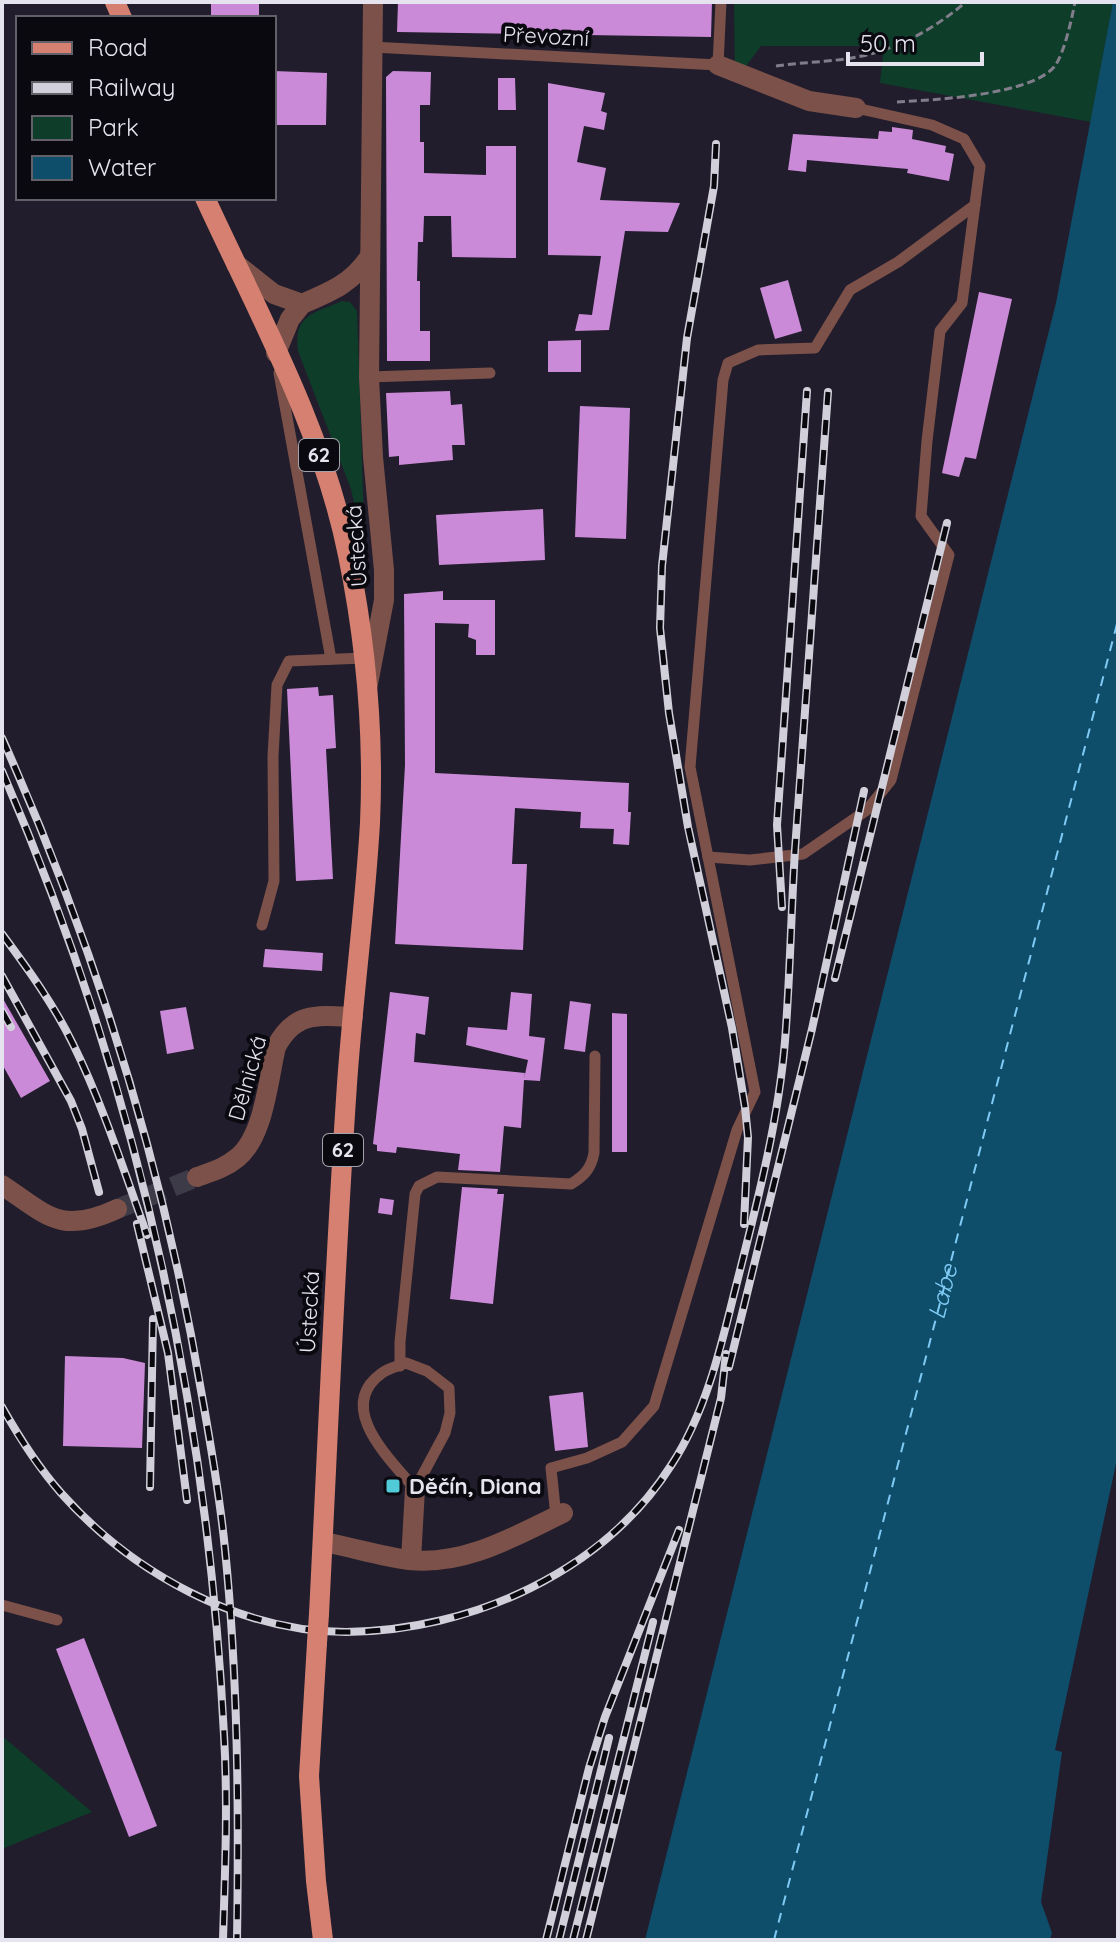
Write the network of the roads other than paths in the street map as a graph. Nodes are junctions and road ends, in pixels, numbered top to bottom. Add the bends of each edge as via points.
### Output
1 (373, 2) edge
2 (721, 2) edge
3 (372, 47) junction
4 (727, 68) junction
5 (856, 108) joint
6 (206, 200) edge
7 (975, 205) junction
8 (370, 256) junction
9 (235, 263) junction
10 (302, 304) junction
11 (276, 353) junction
12 (490, 373) dead end
13 (369, 377) junction
14 (364, 658) junction
15 (331, 659) junction
16 (368, 686) junction
17 (708, 857) junction
18 (262, 925) dead end
19 (353, 1017) junction
20 (595, 1056) dead end
21 (197, 1177) tunnel mouth
22 (2, 1185) edge
23 (117, 1209) tunnel mouth
24 (400, 1366) junction
25 (415, 1489) junction
26 (560, 1515) joint
27 (323, 1542) junction
28 (411, 1560) junction
29 (2, 1605) edge
30 (57, 1620) dead end
31 (323, 1940) edge

1 - 3 street, Ústecká
2 - 4 lane
3 - 4 lane, Převozní
3 - 8 street, Ústecká
4 - 5 street via 809,101
5 - 7 lane via 932,125 964,139 980,166
6 - 9 main road, 62
7 - 17 lane via 850,290 815,348 758,350 728,363 690,767
7 - 17 lane via 962,303 940,331 921,516 949,555 891,780 867,810 803,854 750,860
8 - 10 street via 338,289
8 - 13 street, Ústecká
9 - 10 street via 274,294
9 - 11 main road, Ústecká / 62
10 - 11 street
11 - 14 main road, Ústecká / 62 via 338,514
11 - 15 lane
12 - 13 lane
13 - 16 street, Ústecká via 384,600
14 - 15 lane
14 - 16 main road, Ústecká / 62
15 - 18 lane via 289,661 277,685 274,881
16 - 19 main road, Ústecká / 62 via 370,822
17 - 26 lane via 755,1092 737,1130 654,1406 622,1442 551,1468
19 - 21 street, Dělnická via 301,1019 282,1034 255,1137 238,1158
19 - 27 main road, Ústecká / 62
20 - 24 lane via 594,1153 583,1176 571,1184 437,1177 419,1186
22 - 23 street via 67,1222
24 - 25 lane via 383,1372 368,1387 363,1418
24 - 25 lane via 406,1363 427,1371 449,1388 445,1433
25 - 28 street
26 - 28 street via 470,1555
27 - 28 street
27 - 31 main road, Ústecká / 62, bridge via 309,1776
29 - 30 lane

